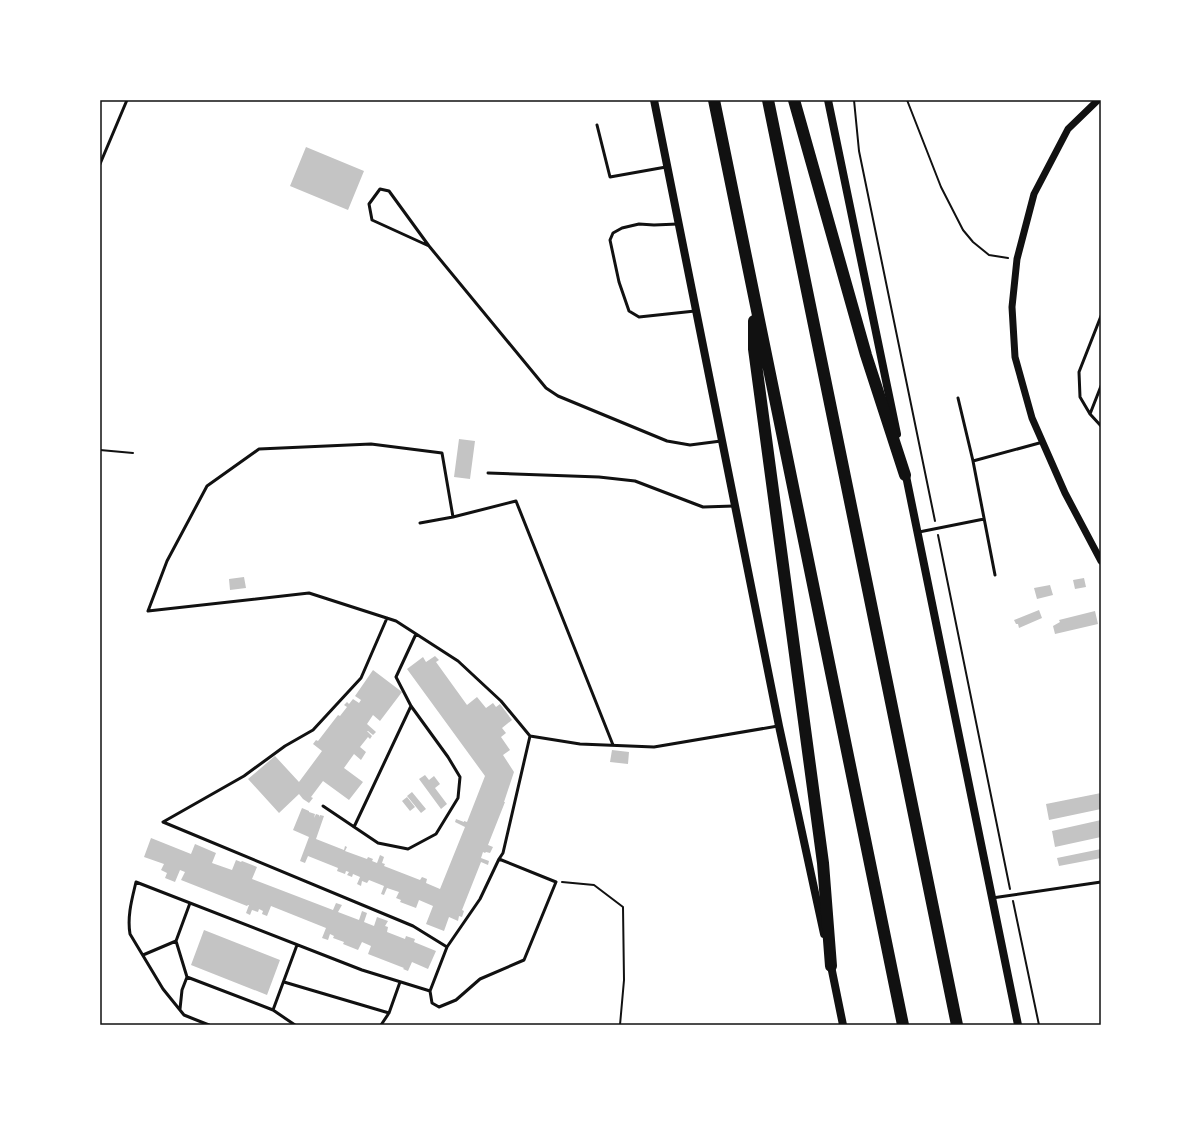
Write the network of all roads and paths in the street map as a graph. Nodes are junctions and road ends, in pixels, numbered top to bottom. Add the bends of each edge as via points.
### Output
1 (127, 100) edge
2 (654, 100) edge
3 (714, 100) edge
4 (768, 100) edge
5 (794, 100) edge
6 (828, 100) edge
7 (854, 100) edge
8 (907, 100) edge
9 (1098, 100) edge
10 (597, 124) dead end
11 (100, 164) edge
12 (668, 167) junction
13 (680, 224) junction
14 (429, 246) junction
15 (1017, 259) junction
16 (753, 290) junction
17 (697, 310) junction
18 (1101, 316) edge
19 (1101, 386) edge
20 (958, 398) dead end
21 (1090, 414) junction
22 (1101, 426) edge
23 (723, 441) junction
24 (1043, 442) junction
25 (100, 450) edge
26 (133, 453) dead end
27 (973, 461) junction
28 (488, 473) dead end
29 (905, 475) junction
30 (736, 506) junction
31 (453, 517) junction
32 (984, 519) junction
33 (420, 523) dead end
34 (936, 529) junction
35 (917, 533) junction
36 (1101, 561) edge
37 (995, 575) dead end
38 (387, 618) junction
39 (416, 634) junction
40 (411, 706) junction
41 (780, 726) junction
42 (530, 736) junction
43 (613, 745) junction
44 (323, 806) dead end
45 (354, 827) junction
46 (499, 859) junction
47 (556, 882) junction
48 (1101, 882) edge
49 (1012, 895) junction
50 (992, 898) junction
51 (190, 903) junction
52 (176, 940) junction
53 (297, 945) junction
54 (447, 947) junction
55 (143, 955) junction
56 (831, 966) junction
57 (187, 977) junction
58 (284, 982) junction
59 (400, 982) junction
60 (430, 991) junction
61 (180, 1009) junction
62 (273, 1010) junction
63 (389, 1013) junction
64 (209, 1025) edge
65 (295, 1025) edge
66 (381, 1025) edge
67 (620, 1025) edge
68 (843, 1025) edge
69 (903, 1025) edge
70 (957, 1025) edge
71 (1018, 1025) edge
72 (1039, 1025) edge

1 - 11 lane
2 - 12 main road
3 - 16 highway
4 - 70 highway
5 - 29 highway via 866,355
6 - 29 main road
7 - 34 path via 859,151
8 - 15 path via 941,187 963,230 989,255
9 - 15 street via 1068,129 1034,194
10 - 12 lane via 610,177
12 - 13 main road
13 - 17 main road
13 - 17 lane via 639,224 622,228 613,233 610,240 619,282 629,311 639,317
14 - 14 lane via 372,220 370,204 380,189 389,191
14 - 23 lane via 546,388 558,396 667,441 690,445
15 - 24 street via 1012,307 1015,357 1032,418
16 - 56 highway via 754,349 823,863
16 - 69 highway
17 - 23 main road
18 - 21 lane via 1079,372 1080,397
19 - 21 lane
20 - 27 lane
21 - 22 lane
23 - 30 main road
24 - 27 lane
24 - 36 street
25 - 26 path
27 - 32 lane
28 - 30 lane via 599,477 635,481 703,508
29 - 35 main road
30 - 41 main road
31 - 33 lane
31 - 38 lane via 442,453 371,444 259,449 207,486 167,561 148,611 309,593
31 - 43 lane via 516,501
32 - 34 lane
32 - 37 lane
34 - 35 lane
34 - 49 path
35 - 50 main road
38 - 39 lane
38 - 54 lane via 361,678 312,730 244,776 163,822 412,926
39 - 40 lane via 396,677
39 - 42 lane via 458,661 501,701
40 - 45 lane
40 - 45 lane via 460,777 458,798 436,834 408,849 378,843
41 - 43 lane via 654,747
41 - 56 main road
42 - 43 lane via 580,744
42 - 46 lane via 503,853
44 - 45 lane
46 - 47 lane
46 - 54 lane via 480,899
47 - 60 lane via 524,960 480,978 456,1000 439,1007 432,1003
47 - 67 path via 594,885 623,907 624,980
48 - 49 lane
49 - 50 lane
49 - 72 path
50 - 71 main road
51 - 52 lane
51 - 53 lane
51 - 55 lane via 136,882 128,924 130,934
52 - 55 lane
52 - 57 lane
53 - 58 lane
53 - 59 lane
54 - 60 lane
55 - 61 lane via 163,990
56 - 68 main road
57 - 61 lane via 182,990
57 - 62 lane
58 - 62 lane
58 - 63 lane
59 - 60 lane
59 - 63 lane
61 - 64 lane via 184,1015
62 - 65 lane
63 - 66 lane

